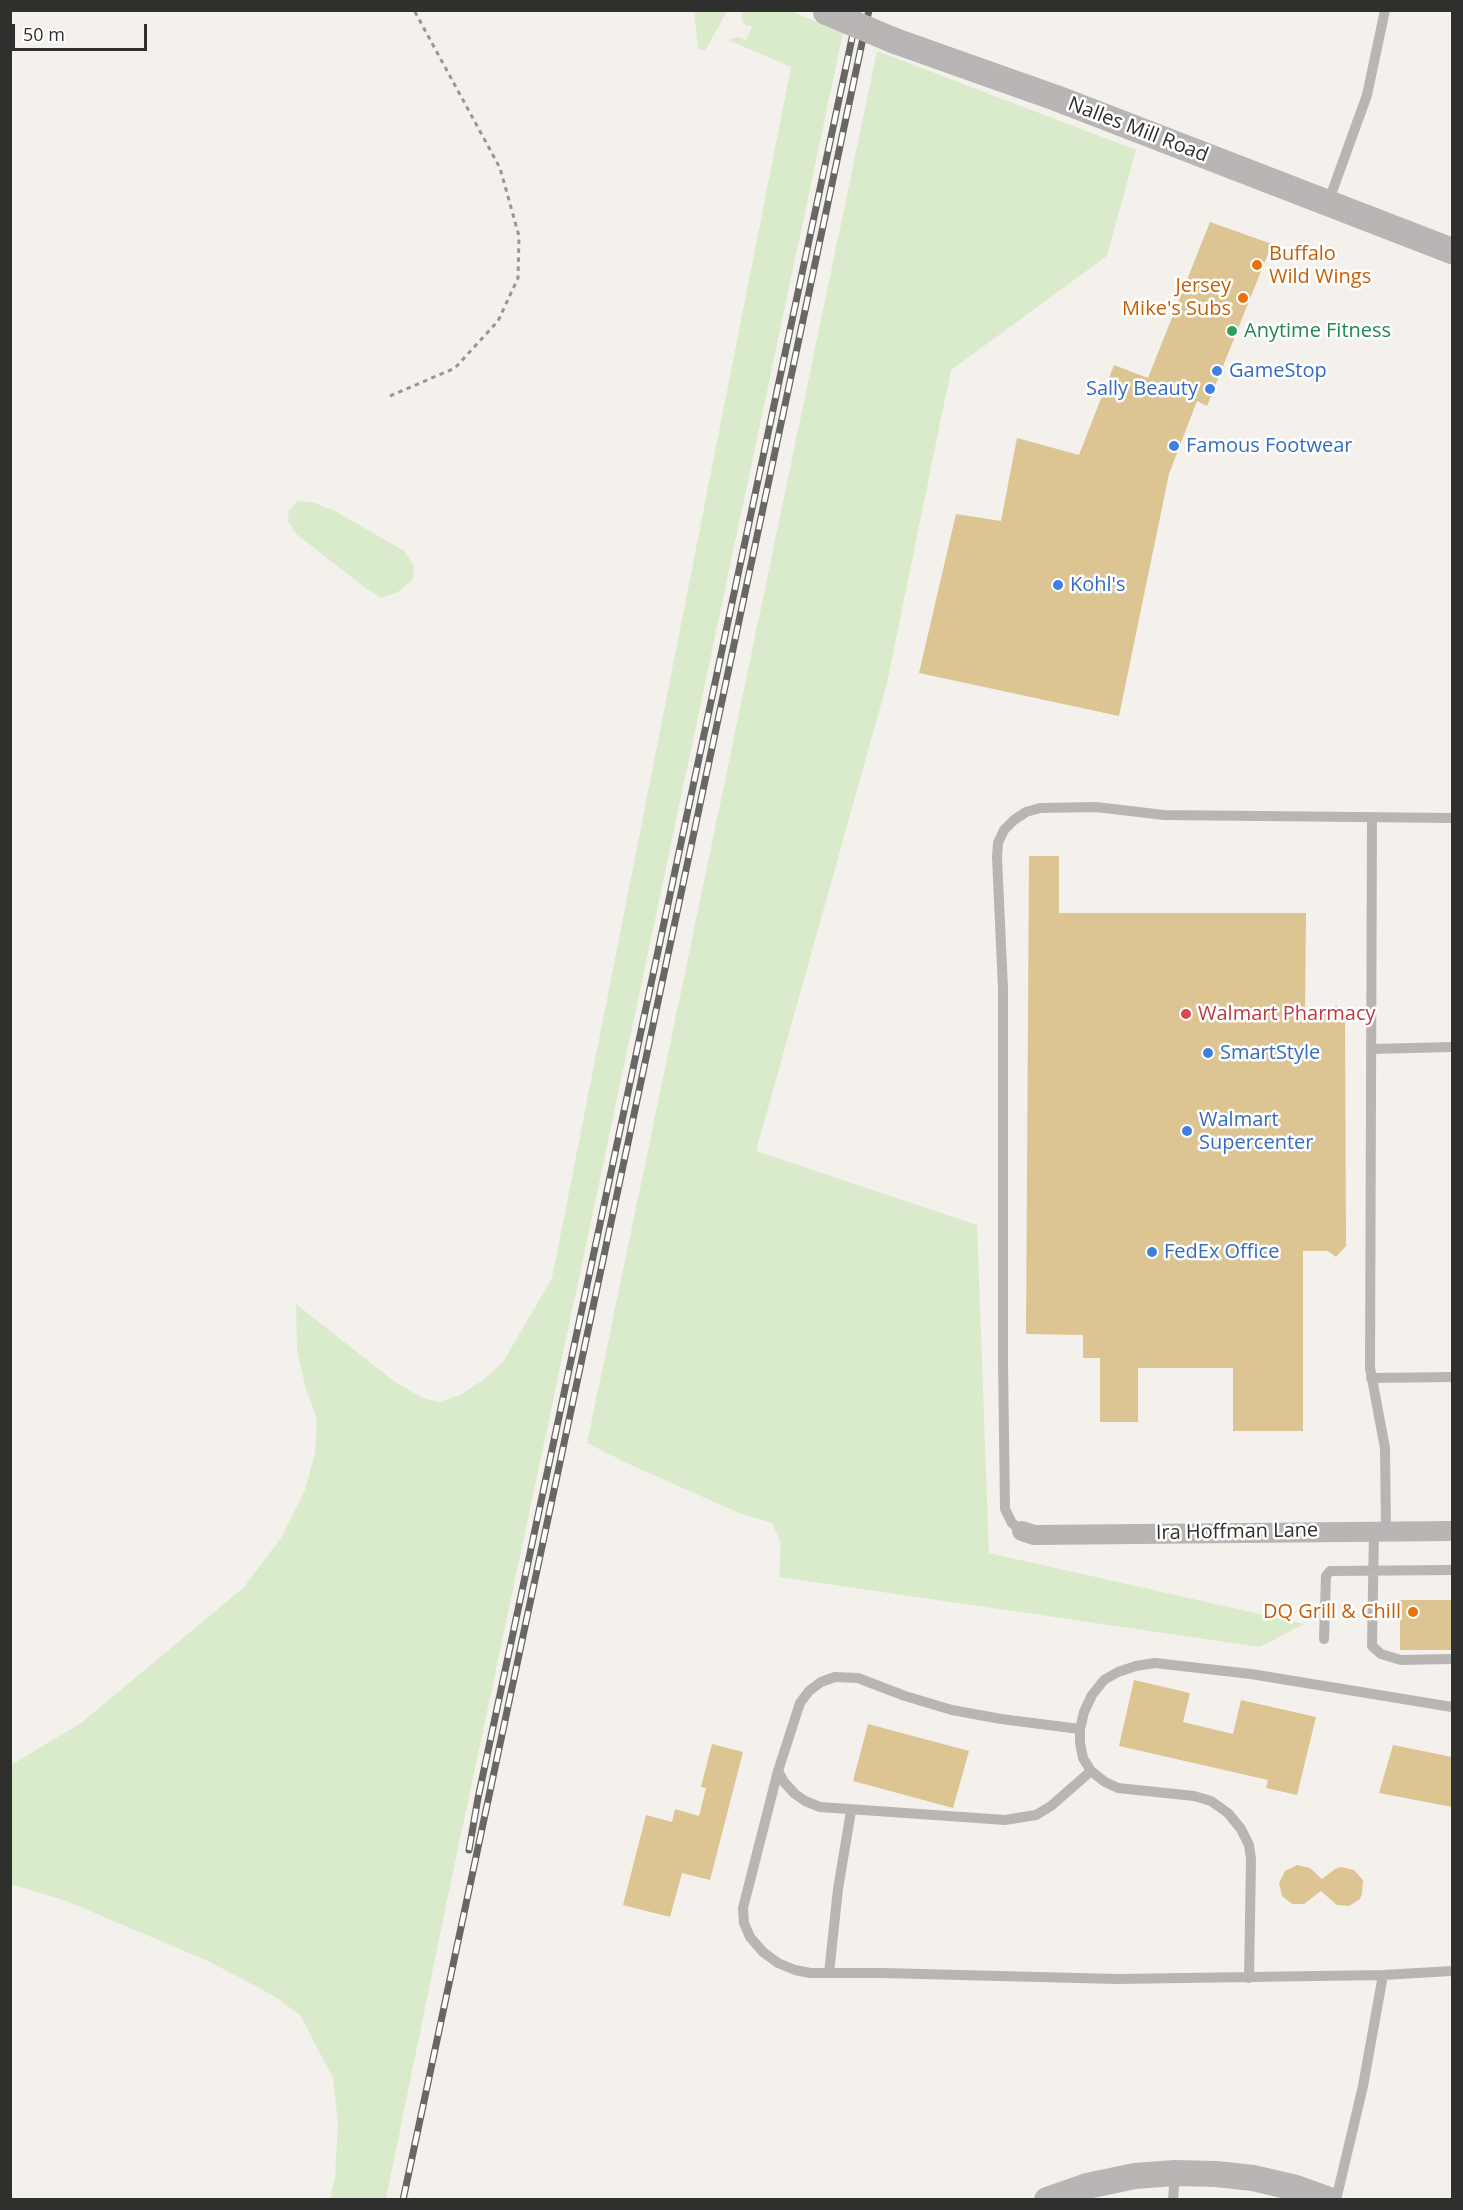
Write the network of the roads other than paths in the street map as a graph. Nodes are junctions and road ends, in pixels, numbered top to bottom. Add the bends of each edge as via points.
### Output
1 (1385, 10) edge
2 (824, 11) edge
3 (1328, 203) junction
4 (1452, 251) edge
5 (1372, 817) junction
6 (1452, 818) edge
7 (1452, 1047) edge
8 (1372, 1049) junction
9 (1452, 1377) edge
10 (1371, 1378) junction
11 (1022, 1531) joint
12 (1380, 1531) junction
13 (1452, 1531) edge
14 (1374, 1570) junction
15 (1452, 1570) edge
16 (1324, 1639) dead end
17 (1452, 1659) edge
18 (1452, 1707) edge
19 (1080, 1729) junction
20 (778, 1771) junction
21 (1091, 1771) junction
22 (851, 1810) junction
23 (1452, 1971) edge
24 (829, 1973) junction
25 (1383, 1975) junction
26 (1249, 1978) junction
27 (1175, 2173) junction
28 (1047, 2199) edge
29 (1173, 2199) edge
30 (1329, 2199) edge
31 (1336, 2199) edge

1 - 3 lane via 1367,95
2 - 3 street, Nalles Mill Road, bridge
3 - 4 street, Nalles Mill Road
5 - 6 lane
5 - 8 lane
5 - 11 lane via 1164,815 1096,807 1040,808 1020,816 1004,830 997,857 1003,989 1005,1509 1012,1523
7 - 8 lane
8 - 10 lane
9 - 10 lane
10 - 12 lane via 1385,1449
11 - 12 street, Ira Hoffman Lane via 1034,1535
12 - 13 street, Ira Hoffman Lane
12 - 14 lane
14 - 15 lane
14 - 16 lane via 1330,1571 1326,1576
14 - 17 lane via 1372,1646 1401,1660
18 - 19 lane via 1251,1674 1155,1663 1136,1666 1104,1680 1092,1695
19 - 20 lane via 952,1710 858,1678 835,1677 821,1682 801,1702
19 - 21 lane via 1083,1758
20 - 22 lane via 805,1801 820,1807
20 - 24 lane via 744,1899 744,1923 750,1937 778,1963 802,1972
21 - 22 lane via 1051,1806 1016,1820
21 - 26 lane via 1119,1788 1211,1801 1241,1829 1251,1858
22 - 24 lane
23 - 25 lane
24 - 26 lane via 1117,1980
25 - 26 lane
25 - 31 lane via 1363,2086
27 - 28 street via 1135,2176
27 - 29 lane
27 - 30 street via 1253,2178

